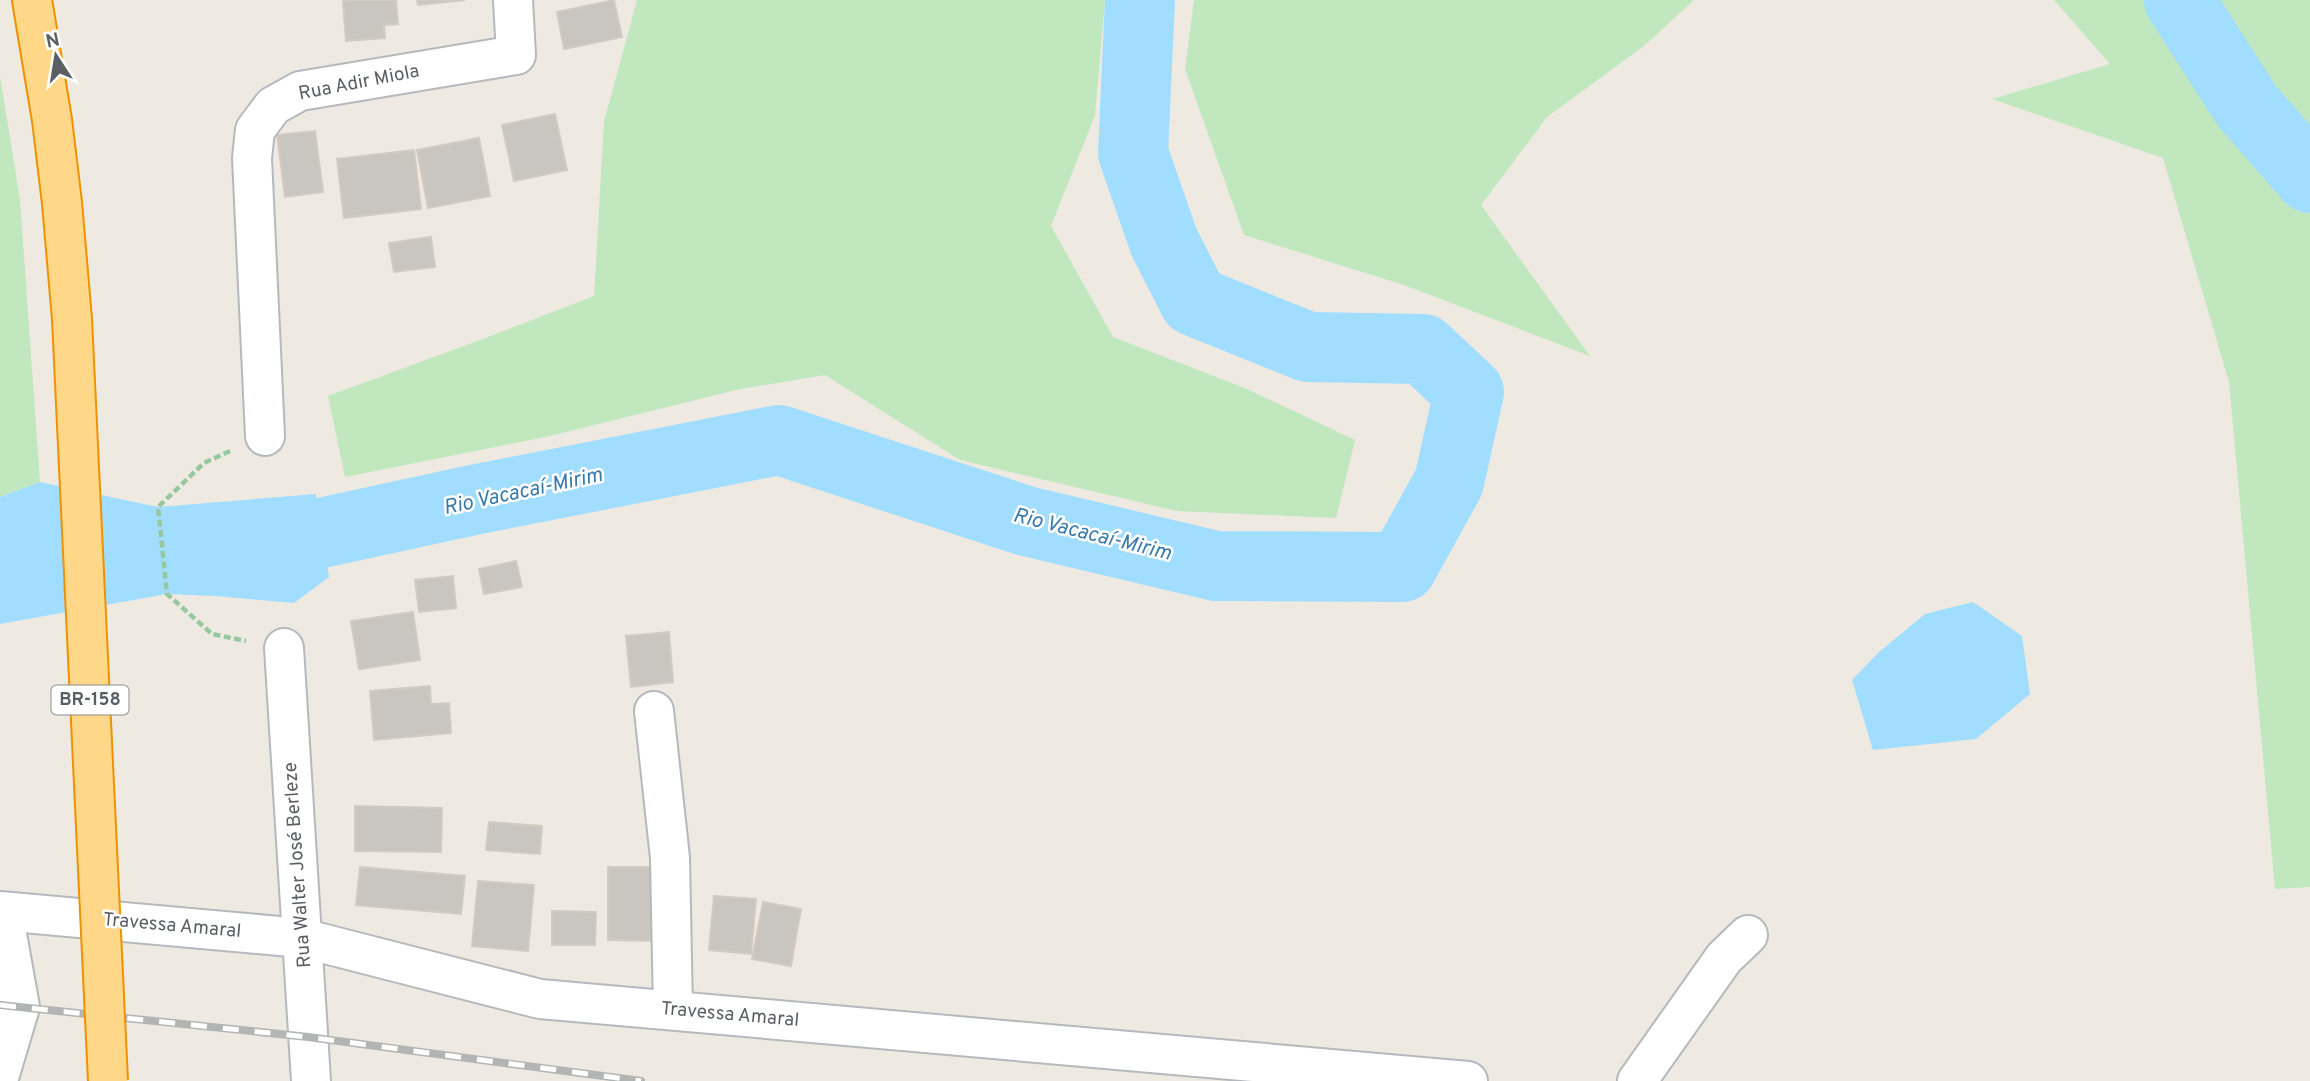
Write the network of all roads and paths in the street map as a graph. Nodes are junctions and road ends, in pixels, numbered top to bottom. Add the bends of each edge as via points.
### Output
1 (32, 0) edge
2 (513, 0) edge
3 (265, 436) joint
4 (285, 648) joint
5 (654, 711) dead end
6 (2, 911) edge
7 (1748, 935) dead end
8 (302, 938) junction
9 (673, 1010) junction
10 (0, 1074) edge
11 (108, 1081) edge
12 (311, 1081) edge
13 (1468, 1081) edge
14 (1637, 1081) edge

1 - 11 highway, BR-158, bridge via 54,134 72,319
2 - 3 street, Rua Adir Miola via 516,55 300,92 273,106 255,130 252,158
3 - 4 path via 204,463 158,507 167,594 212,634
4 - 8 street, Rua Walter José Berleze
5 - 9 street via 670,858
6 - 8 street, Travessa Amaral
6 - 10 street via 20,1007
7 - 14 street via 1724,958
8 - 9 street, Travessa Amaral via 540,999
8 - 12 street, Rua Walter José Berleze
9 - 13 street, Travessa Amaral

